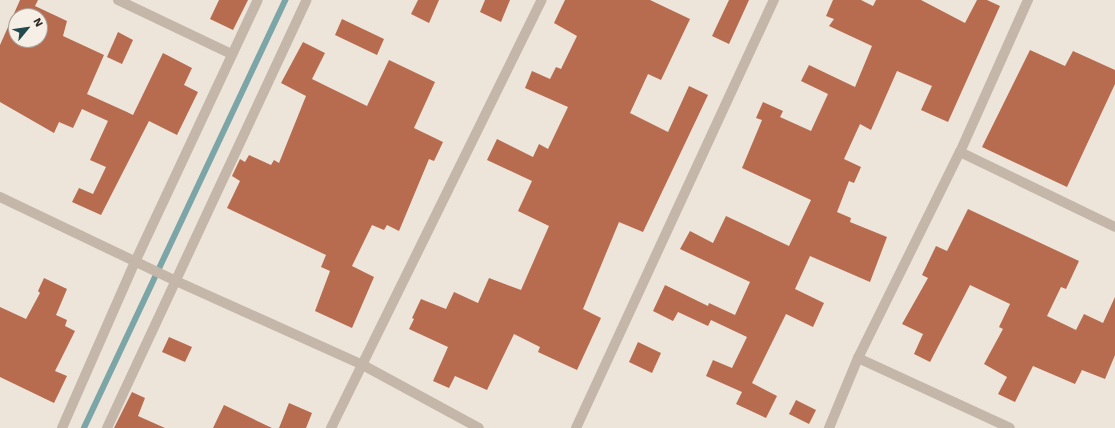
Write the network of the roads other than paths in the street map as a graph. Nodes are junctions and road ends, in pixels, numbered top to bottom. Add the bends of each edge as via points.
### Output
1 (118, 0) edge
2 (258, 0) edge
3 (307, 0) edge
4 (542, 0) edge
5 (774, 0) edge
6 (1028, 0) edge
7 (231, 54) junction
8 (960, 152) junction
9 (0, 197) edge
10 (1115, 227) edge
11 (135, 262) junction
12 (172, 279) junction
13 (858, 358) junction
14 (361, 364) junction
15 (62, 428) edge
16 (107, 428) edge
17 (331, 428) edge
18 (479, 428) edge
19 (576, 428) edge
20 (829, 428) edge
21 (1010, 428) edge

1 - 7 street
2 - 7 street
3 - 12 street
4 - 14 street
5 - 19 street
6 - 8 street
7 - 11 street
8 - 10 street
8 - 13 street
9 - 11 street
11 - 12 street
11 - 15 street
12 - 14 street
12 - 16 street
13 - 20 street
13 - 21 street
14 - 17 street
14 - 18 street

